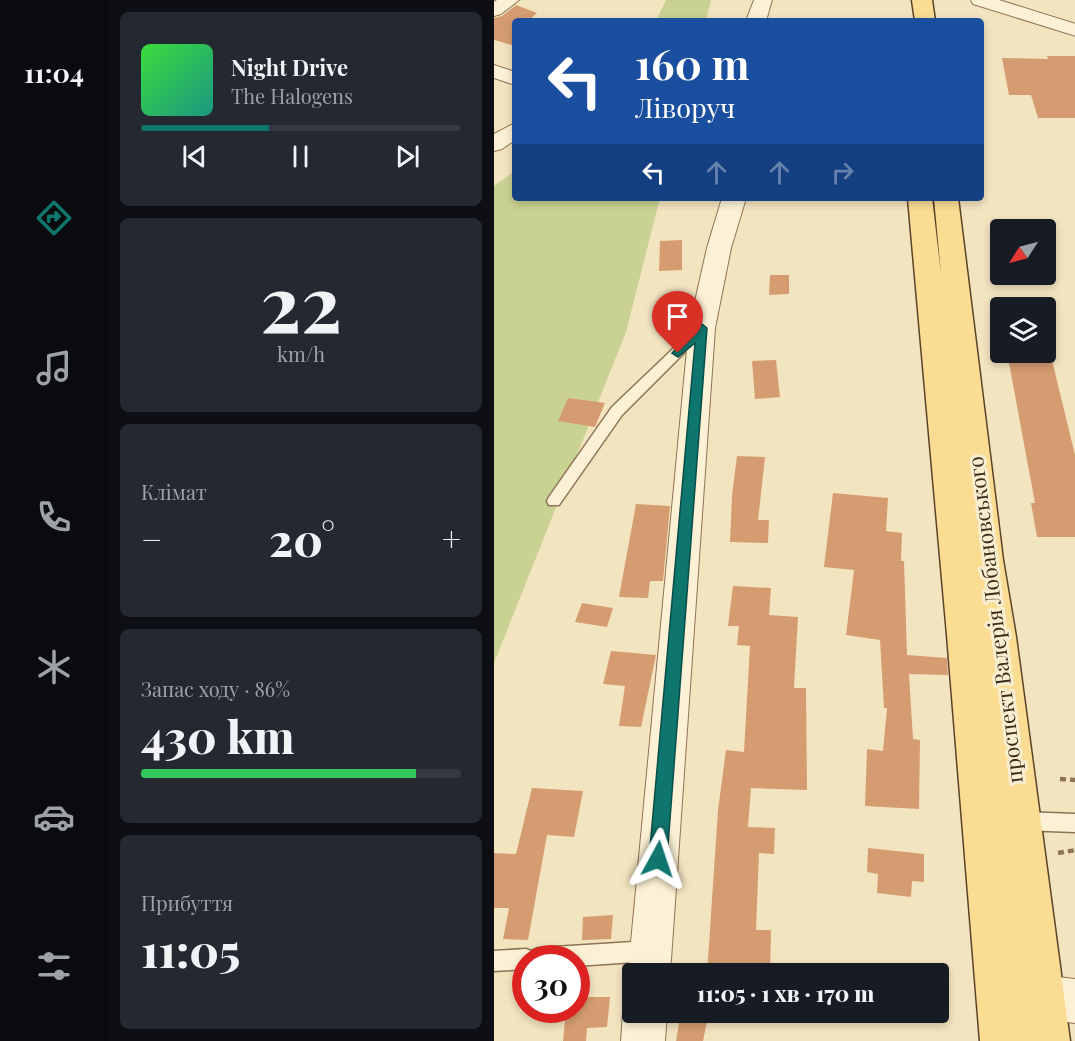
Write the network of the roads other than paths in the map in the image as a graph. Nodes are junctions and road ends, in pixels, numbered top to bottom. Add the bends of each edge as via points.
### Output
1 (510, 0) edge
2 (763, 0) edge
3 (922, 0) edge
4 (980, 0) edge
5 (494, 10) edge
6 (757, 18) edge
7 (925, 18) edge
8 (1076, 30) edge
9 (494, 71) edge
10 (512, 78) edge
11 (512, 132) edge
12 (494, 144) edge
13 (733, 201) edge
14 (920, 201) edge
15 (946, 201) edge
16 (702, 328) junction
17 (554, 501) dead end
18 (1019, 821) junction
19 (1076, 823) edge
20 (512, 960) edge
21 (590, 960) edge
22 (494, 961) edge
23 (650, 962) edge
24 (1058, 999) edge
25 (645, 1023) edge
26 (643, 1041) edge
27 (1003, 1041) edge
28 (1047, 1041) edge

1 - 5 street
2 - 6 street
3 - 7 main road
4 - 8 street
9 - 10 street
11 - 12 street
13 - 16 street
14 - 27 main road, проспект Валерія Лобановського
15 - 18 main road, проспект Валерія Лобановського
16 - 17 lane via 617,411
16 - 23 street
18 - 19 lane
18 - 24 main road, проспект Валерія Лобановського
20 - 22 lane
21 - 23 lane
24 - 28 main road, проспект Валерія Лобановського
25 - 26 street

